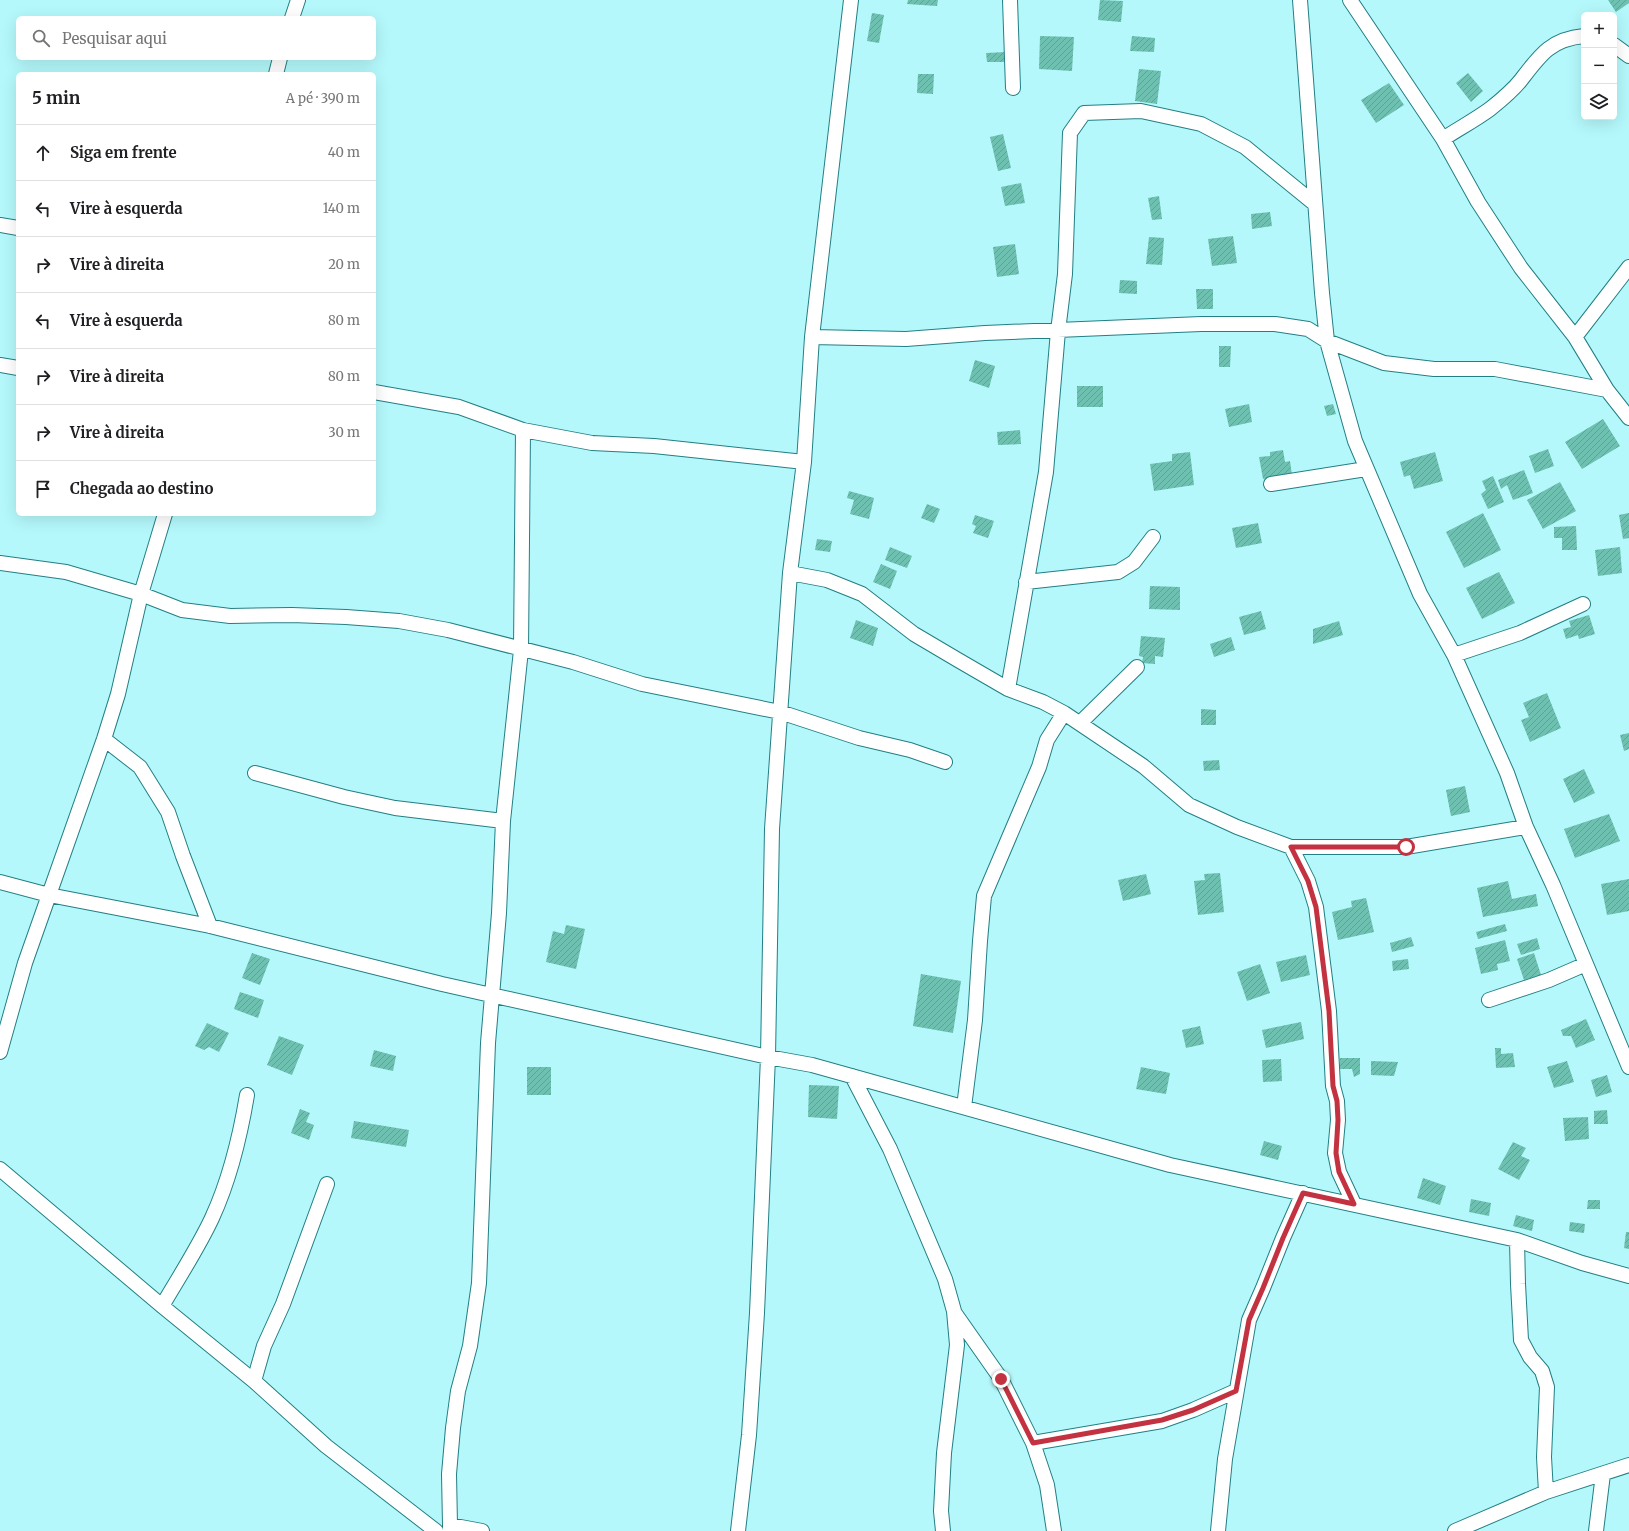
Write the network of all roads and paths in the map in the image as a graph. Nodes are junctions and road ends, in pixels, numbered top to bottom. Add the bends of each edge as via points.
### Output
1 (298, 0) edge
2 (851, 0) edge
3 (1010, 0) edge
4 (1300, 0) edge
5 (1355, 2) edge
6 (293, 16) edge
7 (1581, 36) edge
8 (1617, 47) edge
9 (1629, 56) edge
10 (280, 60) edge
11 (276, 72) edge
12 (1013, 88) dead end
13 (1443, 139) junction
14 (1315, 204) junction
15 (0, 225) edge
16 (16, 228) edge
17 (1629, 267) edge
18 (1058, 331) junction
19 (812, 337) junction
20 (1575, 337) junction
21 (1327, 341) junction
22 (0, 365) edge
23 (16, 368) edge
24 (1608, 390) junction
25 (376, 392) edge
26 (1629, 418) edge
27 (523, 430) junction
28 (804, 462) junction
29 (1366, 469) junction
30 (1271, 484) dead end
31 (164, 516) edge
32 (1153, 537) dead end
33 (0, 563) edge
34 (790, 573) junction
35 (1026, 582) junction
36 (141, 594) junction
37 (1583, 604) dead end
38 (522, 650) junction
39 (1454, 655) junction
40 (1137, 667) dead end
41 (1008, 689) junction
42 (780, 712) junction
43 (1064, 713) junction
44 (1080, 723) junction
45 (104, 739) junction
46 (945, 762) dead end
47 (255, 773) dead end
48 (502, 822) junction
49 (1526, 827) junction
50 (1291, 847) junction
51 (0, 882) edge
52 (49, 895) junction
53 (210, 926) junction
54 (1586, 964) junction
55 (492, 994) junction
56 (1489, 1000) dead end
57 (0, 1052) edge
58 (768, 1057) junction
59 (1629, 1068) edge
60 (852, 1076) junction
61 (248, 1096) dead end
62 (964, 1107) junction
63 (0, 1168) edge
64 (327, 1184) dead end
65 (1303, 1193) junction
66 (1354, 1204) junction
67 (1518, 1240) junction
68 (1629, 1276) edge
69 (162, 1306) junction
70 (954, 1311) junction
71 (254, 1381) junction
72 (1236, 1391) junction
73 (1033, 1443) junction
74 (1629, 1465) edge
75 (1603, 1474) junction
76 (1546, 1492) junction
77 (450, 1528) edge
78 (436, 1531) edge
79 (482, 1531) edge
80 (738, 1531) edge
81 (943, 1531) edge
82 (1054, 1531) edge
83 (1218, 1531) edge
84 (1455, 1531) edge
85 (1596, 1531) edge

1 - 6 street
2 - 19 street
3 - 12 street
4 - 14 street
5 - 13 street
7 - 13 street via 1554,43 1540,56 1521,81 1490,110
8 - 9 street
10 - 11 street
13 - 20 street via 1478,202 1512,255
14 - 18 street via 1245,146 1201,124 1141,111 1084,113 1070,133 1066,274
14 - 21 street
15 - 16 street
17 - 20 street
18 - 19 street via 906,338
18 - 21 street via 1201,324 1275,324 1308,330
18 - 35 street via 1046,472
19 - 28 street
20 - 24 street
21 - 24 street via 1384,363 1434,369 1495,369
21 - 29 street via 1355,441
22 - 23 street
24 - 26 street
25 - 27 street via 459,407
27 - 28 street via 592,443 654,446
27 - 38 street
28 - 34 street
29 - 30 street
29 - 39 street via 1420,594
31 - 36 street
32 - 35 street via 1134,562 1118,572
33 - 36 street via 66,572
34 - 41 street via 827,580 862,594 914,634
34 - 42 street
35 - 41 street
36 - 38 street via 182,610 230,616 300,615 399,621 455,631
36 - 45 street via 118,694
37 - 39 street via 1520,633
38 - 42 street via 573,662 642,684
38 - 48 street
39 - 49 street via 1507,773
40 - 44 street
41 - 43 street
42 - 46 street
42 - 58 street via 772,829
43 - 44 street
43 - 62 street via 1047,740 1039,767 984,896 976,1020
44 - 50 street via 1143,766 1189,804 1237,827
45 - 52 street
45 - 53 street via 140,768 168,812 182,856
47 - 48 street via 395,808
48 - 55 street via 499,913
49 - 50 street via 1406,847
49 - 54 street
50 - 66 street via 1308,881 1316,907 1329,1011 1333,1086 1337,1101 1336,1153 1339,1172
51 - 52 street
52 - 53 street
52 - 57 street via 25,963
53 - 55 street
54 - 56 street via 1549,980
54 - 59 street
55 - 58 street
55 - 77 street via 487,1051 479,1283 470,1346 458,1391 453,1428 449,1474
58 - 60 street
58 - 80 street via 757,1313 749,1434
60 - 62 street
60 - 70 street via 890,1149 945,1279
61 - 69 street via 242,1127 212,1219
62 - 65 street via 1170,1165
63 - 69 street
64 - 71 street via 283,1304 264,1346
65 - 66 street
65 - 72 street via 1249,1320
66 - 67 street
67 - 68 street via 1582,1263
67 - 76 street via 1522,1340 1530,1357 1542,1371 1547,1387 1544,1457
69 - 71 street
70 - 73 street via 1001,1379
70 - 81 street via 957,1345 944,1453 941,1511
71 - 78 street via 326,1446
72 - 73 street via 1193,1410 1162,1420
72 - 83 street via 1225,1459
73 - 82 street via 1046,1485
74 - 75 street
75 - 76 street
75 - 85 street
76 - 84 street
77 - 79 street

